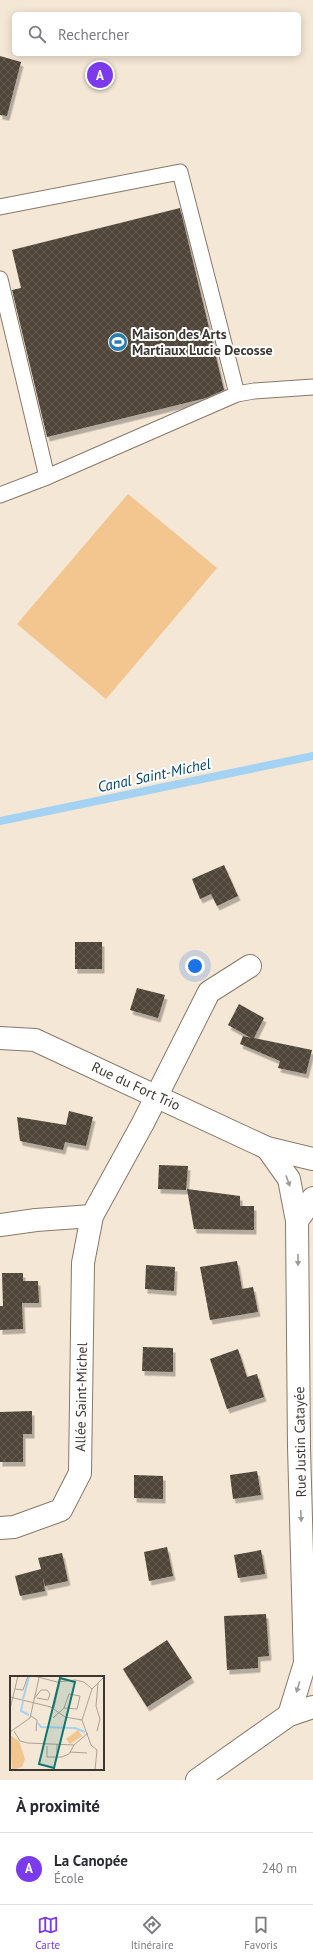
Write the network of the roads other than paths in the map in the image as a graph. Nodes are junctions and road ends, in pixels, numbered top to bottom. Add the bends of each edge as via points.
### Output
1 (0, 207) edge
2 (0, 279) edge
3 (3, 304) edge
4 (313, 387) edge
5 (237, 394) junction
6 (47, 476) junction
7 (0, 494) edge
8 (250, 966) dead end
9 (0, 1038) edge
10 (157, 1095) junction
11 (267, 1148) junction
12 (313, 1159) edge
13 (313, 1198) edge
14 (92, 1216) junction
15 (297, 1221) junction
16 (0, 1225) edge
17 (306, 1444) edge
18 (0, 1528) edge
19 (309, 1667) edge
20 (313, 1707) edge
21 (289, 1716) junction
22 (197, 1780) edge

1 - 5 lane via 180,172
2 - 3 lane
3 - 6 lane
4 - 5 lane
5 - 6 lane
6 - 7 lane
8 - 10 street, Allée Saint-Michel via 208,992
9 - 10 street, Rue du Fort Trio via 35,1040
10 - 11 street, Rue du Fort Trio
10 - 14 street, Allée Saint-Michel
11 - 12 street, Rue du Fort Trio
11 -> 15 street, Rue Justin Catayée via 289,1179
13 - 15 street
14 - 16 street
14 - 18 street, Allée Saint-Michel via 83,1263 80,1474 61,1510 14,1527
15 -> 17 street, Rue Justin Catayée
17 -> 19 street, Rue Justin Catayée
19 -> 21 street, Rue Justin Catayée
20 - 21 street
21 - 22 street

